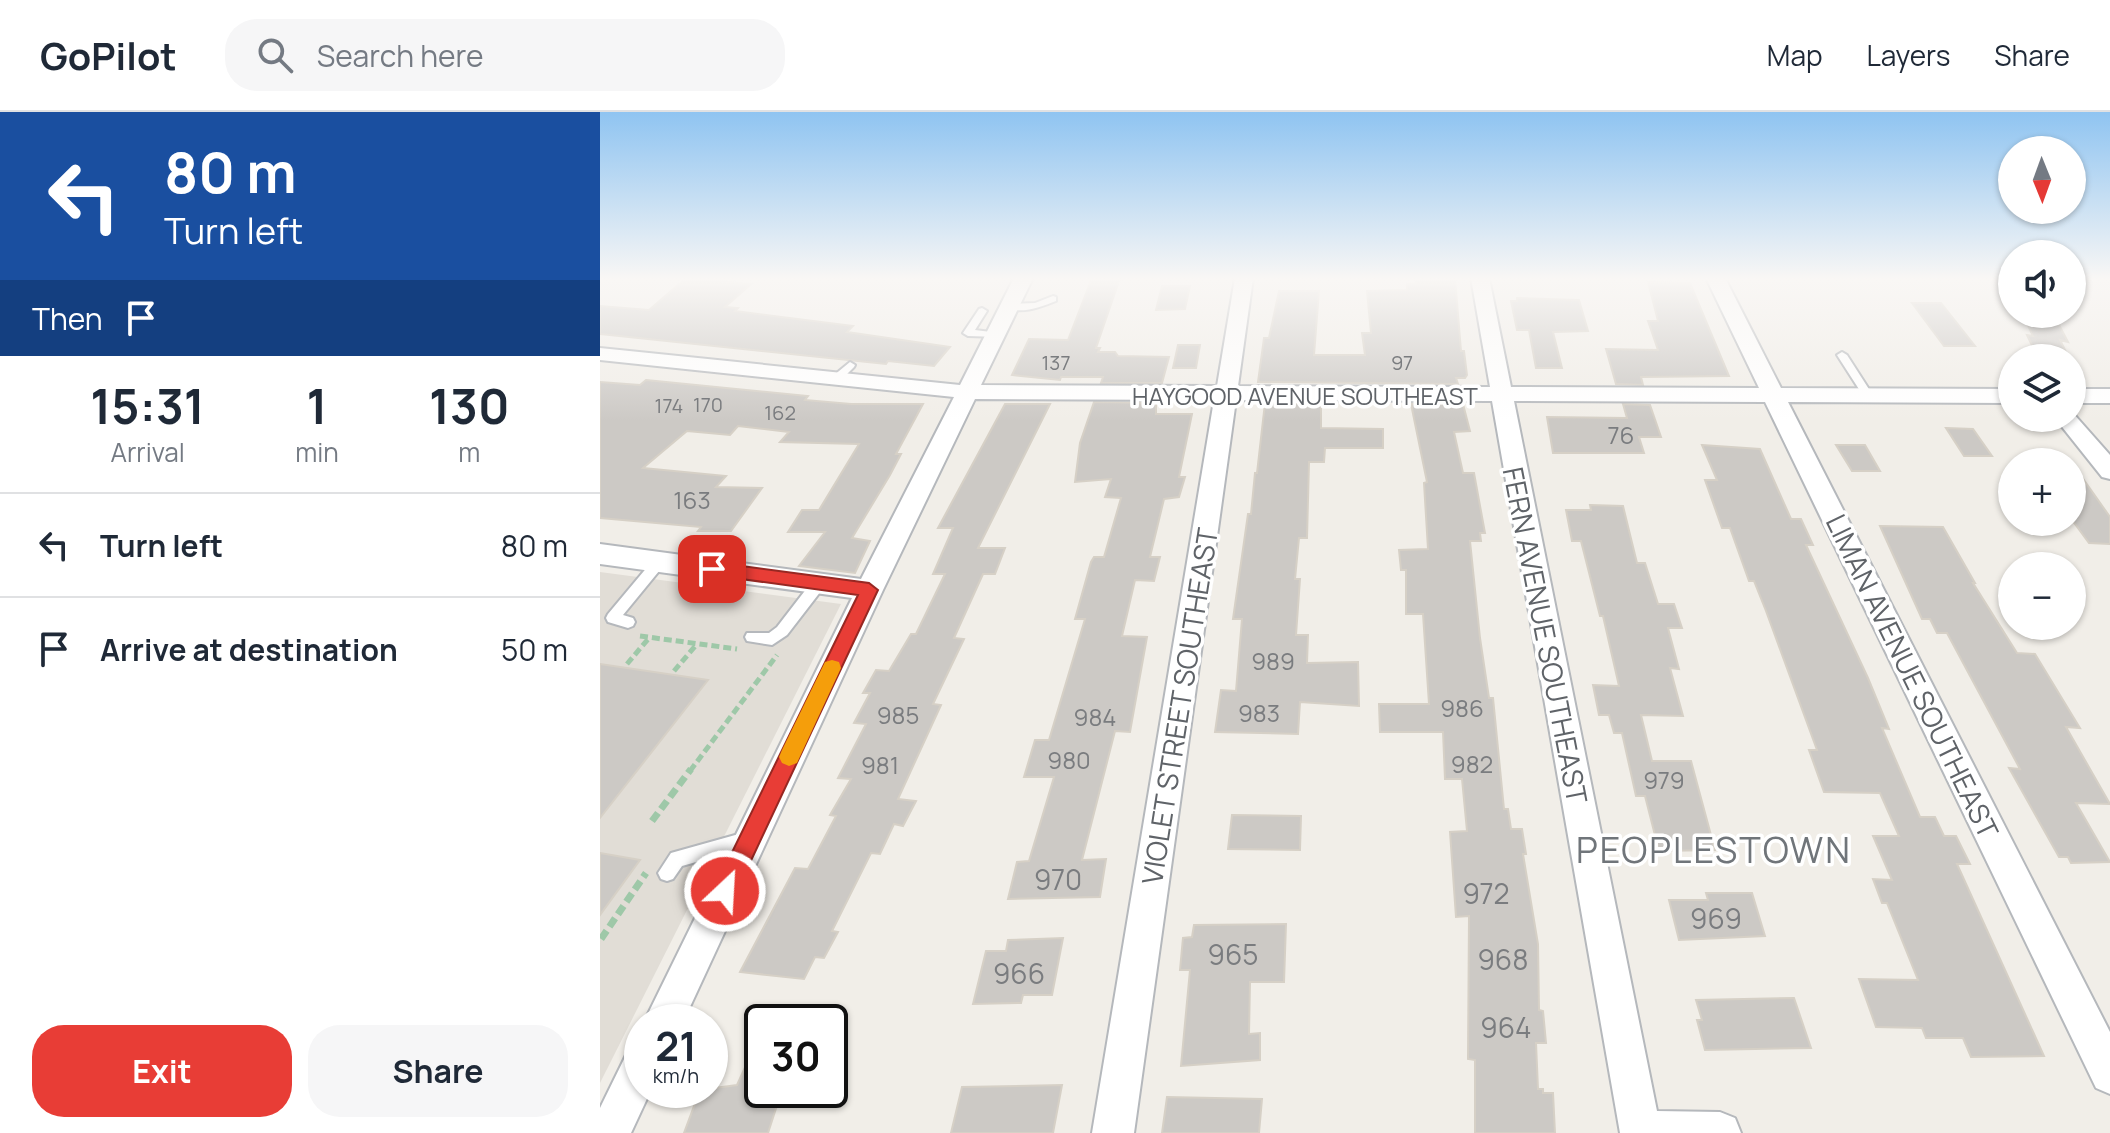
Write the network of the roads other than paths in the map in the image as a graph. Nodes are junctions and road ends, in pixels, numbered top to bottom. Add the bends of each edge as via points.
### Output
1 (987, 326) edge
2 (1237, 326) edge
3 (1488, 326) edge
4 (1739, 326) edge
5 (600, 354) edge
6 (1842, 355) dead end
7 (966, 392) junction
8 (1227, 394) junction
9 (1501, 396) junction
10 (1998, 396) edge
11 (2086, 396) edge
12 (2110, 396) edge
13 (1776, 397) junction
14 (1869, 397) junction
15 (2078, 432) edge
16 (2110, 471) edge
17 (600, 554) edge
18 (659, 562) junction
19 (819, 583) junction
20 (869, 590) junction
21 (628, 622) dead end
22 (752, 644) road end
23 (750, 839) junction
24 (667, 873) dead end
25 (672, 1004) edge
26 (2110, 1074) edge
27 (624, 1103) edge
28 (1641, 1132) edge
29 (610, 1133) edge
30 (1113, 1133) edge
31 (1720, 1133) edge

1 - 7 street
2 - 8 street, VIOLET STREET SOUTHEAST
3 - 9 street, FERN AVENUE SOUTHEAST
4 - 13 street, LIMAN AVENUE SOUTHEAST
5 - 7 street, HAYGOOD AVENUE SOUTHEAST via 843,372
6 - 14 lane
7 - 8 street, HAYGOOD AVENUE SOUTHEAST
7 - 20 street
8 - 9 street, HAYGOOD AVENUE SOUTHEAST
8 - 30 street, VIOLET STREET SOUTHEAST
9 - 13 street, HAYGOOD AVENUE SOUTHEAST
9 - 28 street, FERN AVENUE SOUTHEAST
10 - 14 street, HAYGOOD AVENUE SOUTHEAST
11 - 12 street
13 - 14 street, HAYGOOD AVENUE SOUTHEAST
13 - 26 street, LIMAN AVENUE SOUTHEAST
15 - 16 street
17 - 18 street
18 - 19 street
18 - 21 lane via 613,618
19 - 20 street
19 - 22 lane via 782,631
20 - 23 street
23 - 24 lane via 677,859
23 - 25 street
27 - 29 street
28 - 31 street

